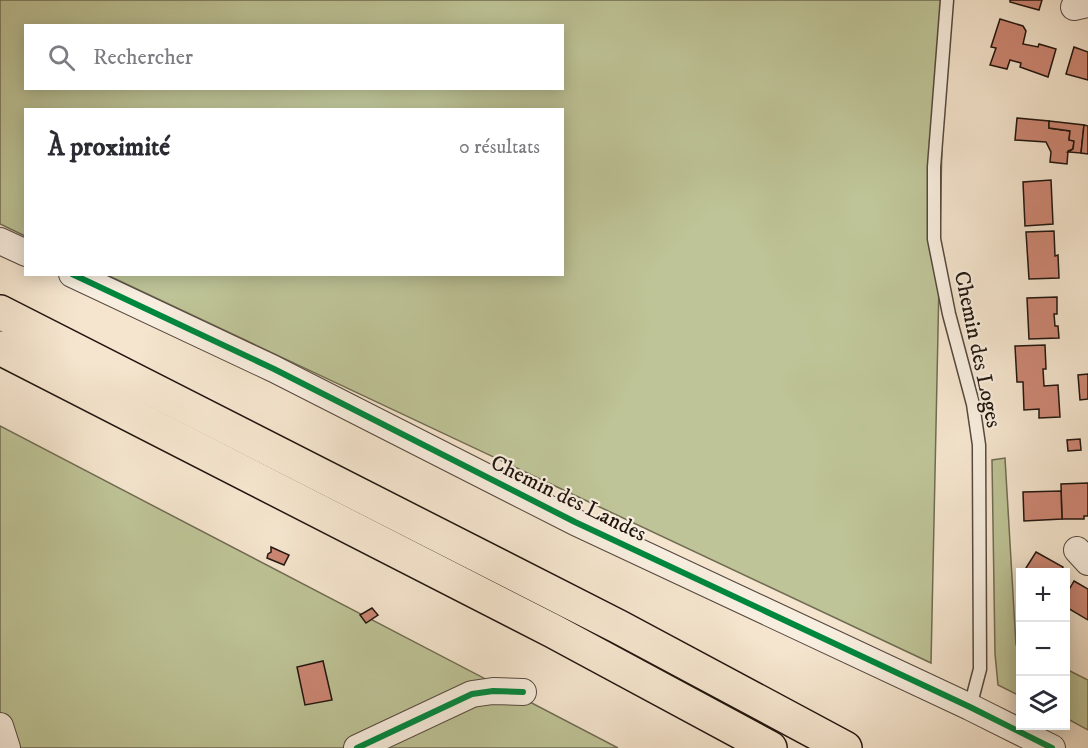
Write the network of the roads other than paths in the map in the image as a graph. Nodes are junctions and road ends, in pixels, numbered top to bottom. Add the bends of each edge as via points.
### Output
1 (947, 0) edge
2 (0, 241) edge
3 (24, 252) edge
4 (76, 276) edge
5 (0, 312) edge
6 (0, 348) edge
7 (523, 692) dead end
8 (970, 707) junction
9 (0, 726) edge
10 (7, 748) edge
11 (357, 748) edge
12 (770, 748) edge
13 (845, 748) edge
14 (1052, 748) edge

1 - 8 lane, Chemin des Loges via 934,167 934,239 979,445 980,669
2 - 3 street
4 - 8 street, Chemin des Landes via 274,369 575,522
5 - 13 highway via 619,627
6 - 12 highway via 543,626
7 - 11 street via 472,694
8 - 14 street, Chemin des Landes
9 - 10 street

